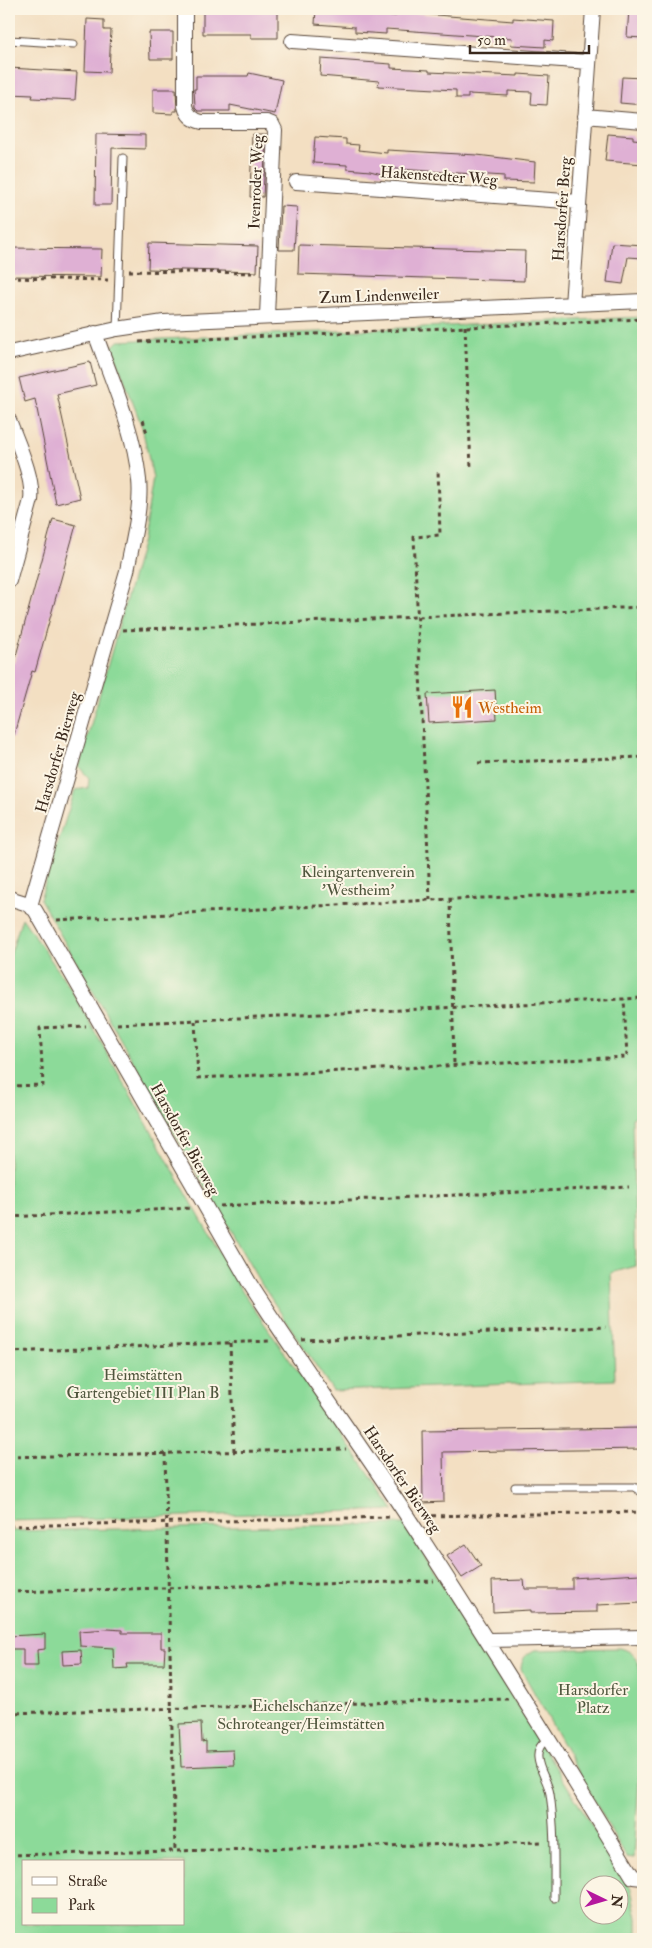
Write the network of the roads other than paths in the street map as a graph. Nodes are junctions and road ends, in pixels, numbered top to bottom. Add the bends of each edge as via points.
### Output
1 (185, 9) edge
2 (593, 9) edge
3 (9, 40) edge
4 (292, 41) dead end
5 (74, 44) dead end
6 (589, 62) junction
7 (585, 116) junction
8 (643, 121) edge
9 (123, 158) dead end
10 (296, 182) dead end
11 (579, 202) junction
12 (643, 301) edge
13 (572, 305) junction
14 (267, 316) junction
15 (117, 329) junction
16 (95, 333) junction
17 (9, 353) edge
18 (9, 420) edge
19 (9, 581) edge
20 (9, 898) edge
21 (30, 906) junction
22 (515, 1487) dead end
23 (643, 1493) edge
24 (643, 1637) edge
25 (488, 1640) junction
26 (548, 1738) junction
27 (643, 1878) edge
28 (554, 1898) dead end

1 - 14 street, Ivenroder Weg via 185,106 188,114 202,122 264,121 274,127
2 - 6 street, Harsdorfer Berg
3 - 5 lane
4 - 6 street
6 - 7 street, Harsdorfer Berg
7 - 8 street
7 - 11 street, Harsdorfer Berg
9 - 15 lane
10 - 11 street, Hakenstedter Weg
11 - 13 street, Harsdorfer Berg
12 - 13 street, Zum Lindenweiler
13 - 14 street, Zum Lindenweiler
14 - 15 street, Zum Lindenweiler via 164,322
15 - 16 street, Zum Lindenweiler
16 - 17 street, Zum Lindenweiler
16 - 21 street, Harsdorfer Bierweg via 131,431 139,482 136,520 127,571
18 - 19 street via 32,490
20 - 21 street
21 - 25 street, Harsdorfer Bierweg via 36,910 250,1284
22 - 23 lane via 634,1487
24 - 25 street
25 - 26 street, Harsdorfer Bierweg
26 - 27 street, Harsdorfer Bierweg via 633,1877
26 - 28 lane via 539,1747 538,1756 550,1795

